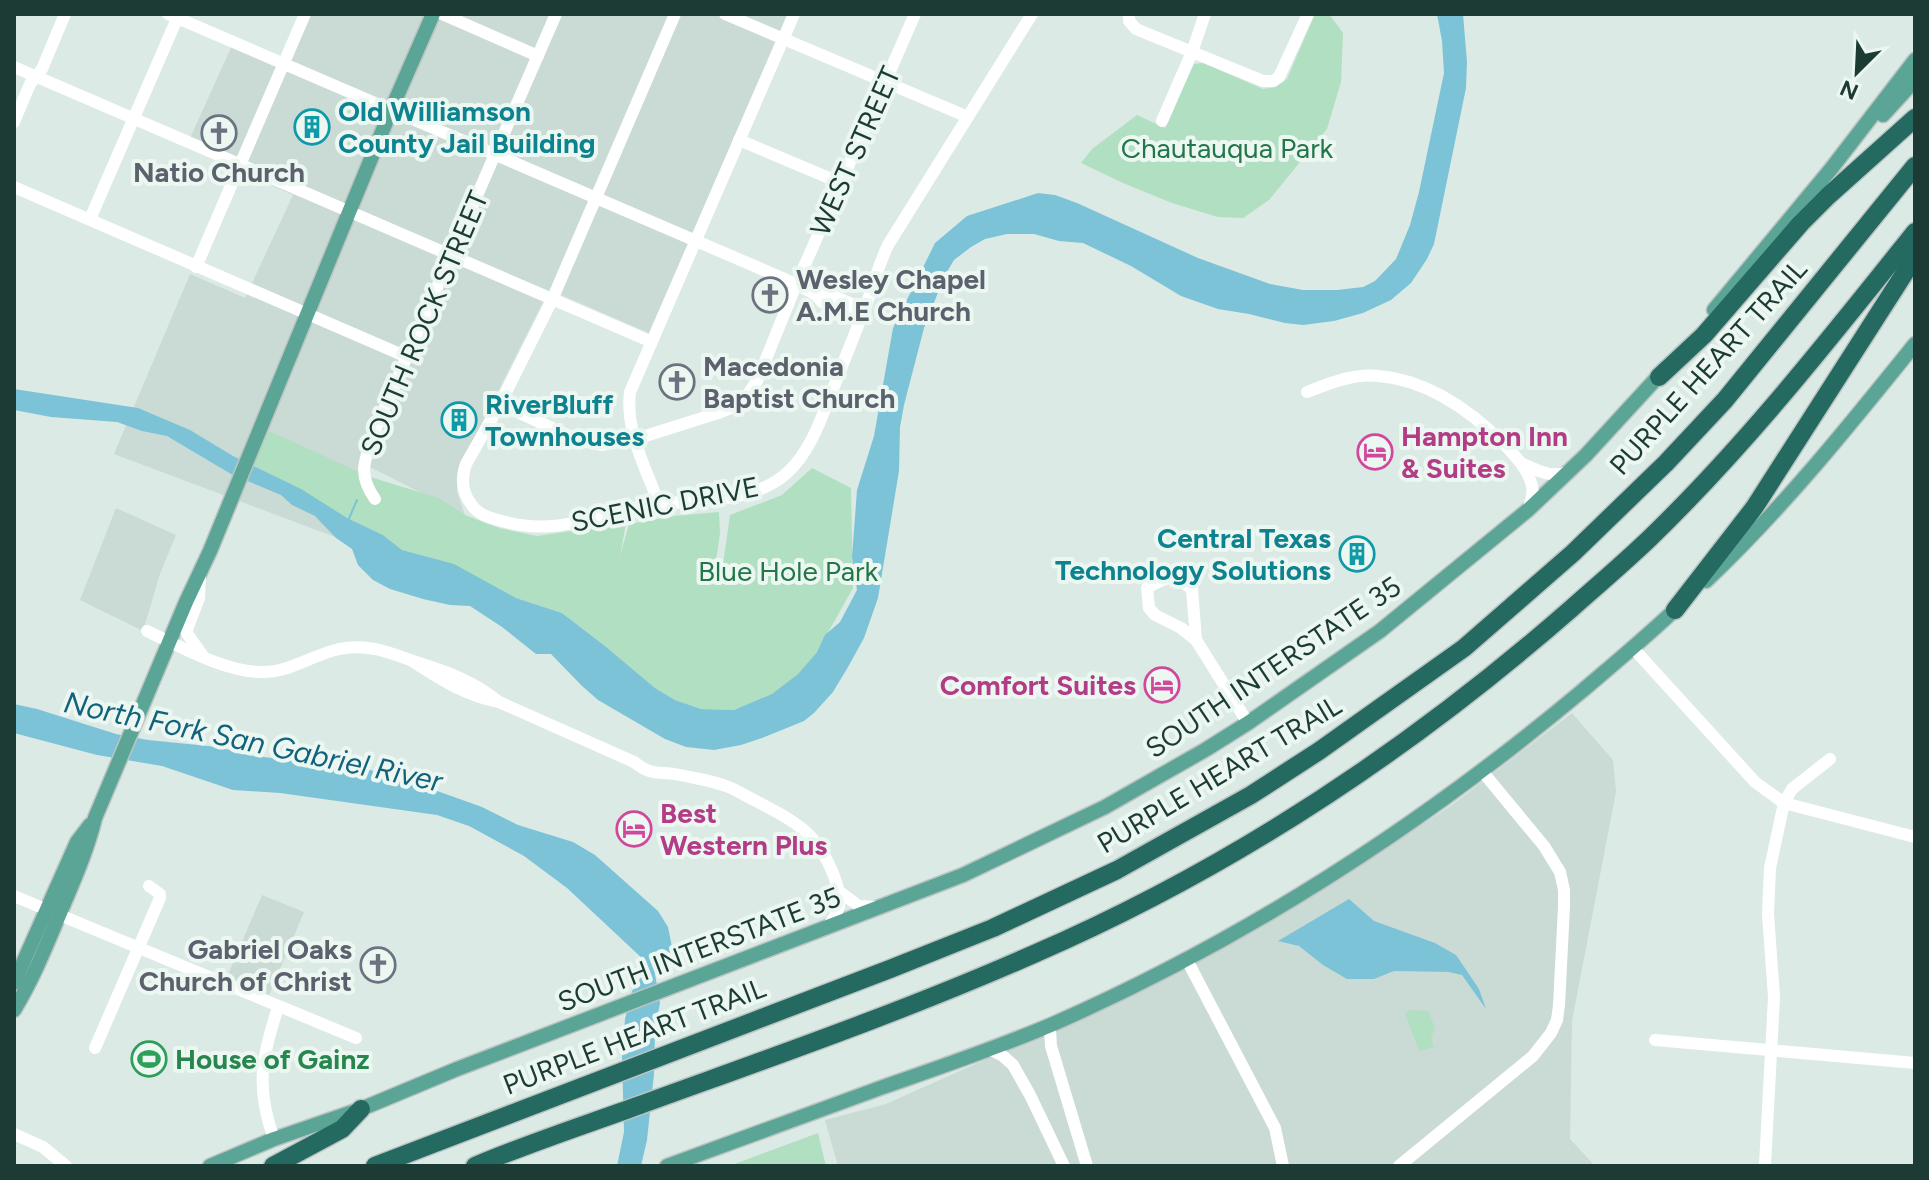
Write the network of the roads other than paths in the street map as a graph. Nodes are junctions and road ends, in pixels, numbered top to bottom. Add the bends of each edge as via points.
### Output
1 (65, 14) edge
2 (305, 14) edge
3 (433, 14) edge
4 (442, 14) edge
5 (556, 14) edge
6 (675, 14) edge
7 (725, 14) edge
8 (794, 14) edge
9 (915, 14) edge
10 (1032, 14) edge
11 (1205, 14) edge
12 (1308, 14) edge
13 (175, 15) edge
14 (1129, 17) edge
15 (783, 39) junction
16 (1192, 52) junction
17 (538, 56) junction
18 (1915, 60) edge
19 (283, 65) junction
20 (14, 67) edge
21 (37, 76) junction
22 (1915, 80) edge
23 (885, 82) junction
24 (391, 110) junction
25 (134, 117) junction
26 (968, 117) junction
27 (1915, 118) edge
28 (1162, 121) dead end
29 (14, 122) edge
30 (739, 140) junction
31 (494, 154) junction
32 (241, 164) junction
33 (1915, 166) edge
34 (1831, 169) junction
35 (841, 183) junction
36 (14, 187) edge
37 (595, 199) junction
38 (350, 211) junction
39 (90, 219) junction
40 (1915, 232) edge
41 (696, 241) junction
42 (451, 256) junction
43 (1915, 257) edge
44 (196, 267) junction
45 (796, 285) junction
46 (552, 300) junction
47 (306, 314) junction
48 (862, 314) junction
49 (652, 342) junction
50 (1915, 344) edge
51 (407, 357) junction
52 (1659, 377) junction
53 (1307, 392) dead end
54 (500, 404) junction
55 (636, 439) junction
56 (1521, 463) junction
57 (1570, 471) junction
58 (375, 499) dead end
59 (659, 504) junction
60 (1528, 510) junction
61 (200, 570) junction
62 (1675, 610) junction
63 (147, 631) dead end
64 (1196, 640) junction
65 (170, 642) junction
66 (1633, 648) junction
67 (203, 656) junction
68 (1248, 723) junction
69 (1830, 759) dead end
70 (1482, 771) junction
71 (1784, 803) junction
72 (1915, 837) edge
73 (149, 886) dead end
74 (840, 892) junction
75 (14, 896) edge
76 (882, 907) junction
77 (53, 913) junction
78 (825, 930) junction
79 (139, 948) junction
80 (1187, 960) junction
81 (14, 983) edge
82 (278, 1007) junction
83 (14, 1010) edge
84 (1052, 1024) junction
85 (356, 1038) dead end
86 (1655, 1040) dead end
87 (95, 1048) dead end
88 (989, 1049) junction
89 (1770, 1050) junction
90 (1915, 1063) edge
91 (361, 1109) junction
92 (14, 1134) edge
93 (274, 1139) junction
94 (1765, 1165) edge
95 (66, 1166) edge
96 (210, 1166) edge
97 (273, 1166) edge
98 (375, 1166) edge
99 (475, 1166) edge
100 (667, 1166) edge
101 (1064, 1166) edge
102 (1087, 1166) edge
103 (1283, 1166) edge
104 (1399, 1166) edge

1 - 21 street
2 - 19 street
3 - 24 main road
4 - 17 street
5 - 17 street, SOUTH ROCK STREET
6 - 37 street, SCENIC DRIVE
7 - 15 street
8 - 15 street
9 - 23 street, WEST STREET
10 - 26 street, SCENIC DRIVE
11 - 16 street
12 - 16 street via 1273,81
13 - 19 street
13 - 25 street
14 - 16 street via 1136,29
15 - 23 street
15 - 30 street
16 - 28 street
17 - 31 street, SOUTH ROCK STREET
18 - 34 main road, SOUTH INTERSTATE 35
19 - 24 street
19 - 32 street
20 - 21 street
21 - 25 street
21 - 29 street
22 - 34 main road
23 - 26 street
23 - 35 street, WEST STREET
24 - 31 street
24 - 38 main road
25 - 32 street
25 - 39 street
26 - 48 street, SCENIC DRIVE via 888,245
27 - 52 highway via 1801,223 1704,335
30 - 35 street
30 - 41 street
31 - 37 street
31 - 42 street, SOUTH ROCK STREET
32 - 38 street
32 - 44 street
33 - 98 highway, PURPLE HEART TRAIL via 1666,463 1464,648 1319,751 1117,870 993,928
34 - 52 main road, SOUTH INTERSTATE 35
35 - 45 street, WEST STREET
36 - 39 street
37 - 41 street
37 - 46 street, SCENIC DRIVE
38 - 42 street
38 - 47 main road
39 - 44 street
40 - 99 highway via 1801,373 1650,538 1454,705 1315,803 1163,892 953,989
41 - 45 street
41 - 49 street
42 - 46 street
42 - 51 street, SOUTH ROCK STREET
43 - 62 highway via 1754,508
44 - 47 street
45 - 48 street via 826,293
45 - 55 street, WEST STREET via 757,381 744,400
46 - 49 street
46 - 54 street, SCENIC DRIVE
47 - 51 street
47 - 61 main road
48 - 59 street, SCENIC DRIVE via 814,436 787,473 743,494
49 - 55 street via 630,392
50 - 62 main road via 1792,492
51 - 58 street, SOUTH ROCK STREET via 363,469
52 - 57 main road, SOUTH INTERSTATE 35
53 - 56 street via 1376,375 1424,387 1462,407
54 - 55 street, WEST STREET via 578,440 613,444
54 - 59 street, SCENIC DRIVE via 463,473 464,493 479,513 535,528
55 - 59 street
56 - 57 street via 1545,474
56 - 60 street via 1532,487
57 - 60 main road, SOUTH INTERSTATE 35
60 - 68 main road, SOUTH INTERSTATE 35 via 1380,631
61 - 65 main road
61 - 67 street via 199,598 186,632
62 - 66 main road
63 - 65 street
64 - 64 street via 1192,589 1167,577 1147,588 1155,615
64 - 68 street
65 - 67 street
65 - 77 main road via 95,818 88,848
66 - 70 main road
66 - 71 street via 1755,782
67 - 74 street via 235,669 265,673 356,647 412,661 453,687 499,702 648,771 724,785 797,825 818,844
68 - 76 main road, SOUTH INTERSTATE 35 via 1105,807
69 - 71 street via 1792,789
70 - 80 main road via 1380,844
70 - 104 street via 1544,846 1563,880 1557,1020 1533,1056
71 - 72 street
71 - 89 street via 1768,891 1774,997
73 - 79 street via 160,898
74 - 76 street via 859,906
74 - 78 street via 836,915
75 - 77 street
76 - 78 main road, SOUTH INTERSTATE 35
77 - 79 street
77 - 81 main road
77 - 83 main road via 36,969
78 - 91 main road, SOUTH INTERSTATE 35
79 - 82 street
79 - 87 street
80 - 84 main road
80 - 103 street via 1275,1128
82 - 85 street
82 - 93 street via 262,1074 262,1099
84 - 88 main road
84 - 102 street via 1051,1046
86 - 89 street
88 - 100 main road
88 - 101 street via 1013,1065
89 - 90 street
89 - 94 street
91 - 93 main road, SOUTH INTERSTATE 35
91 - 97 highway via 342,1129
92 - 95 street via 43,1147
93 - 96 main road, SOUTH INTERSTATE 35

